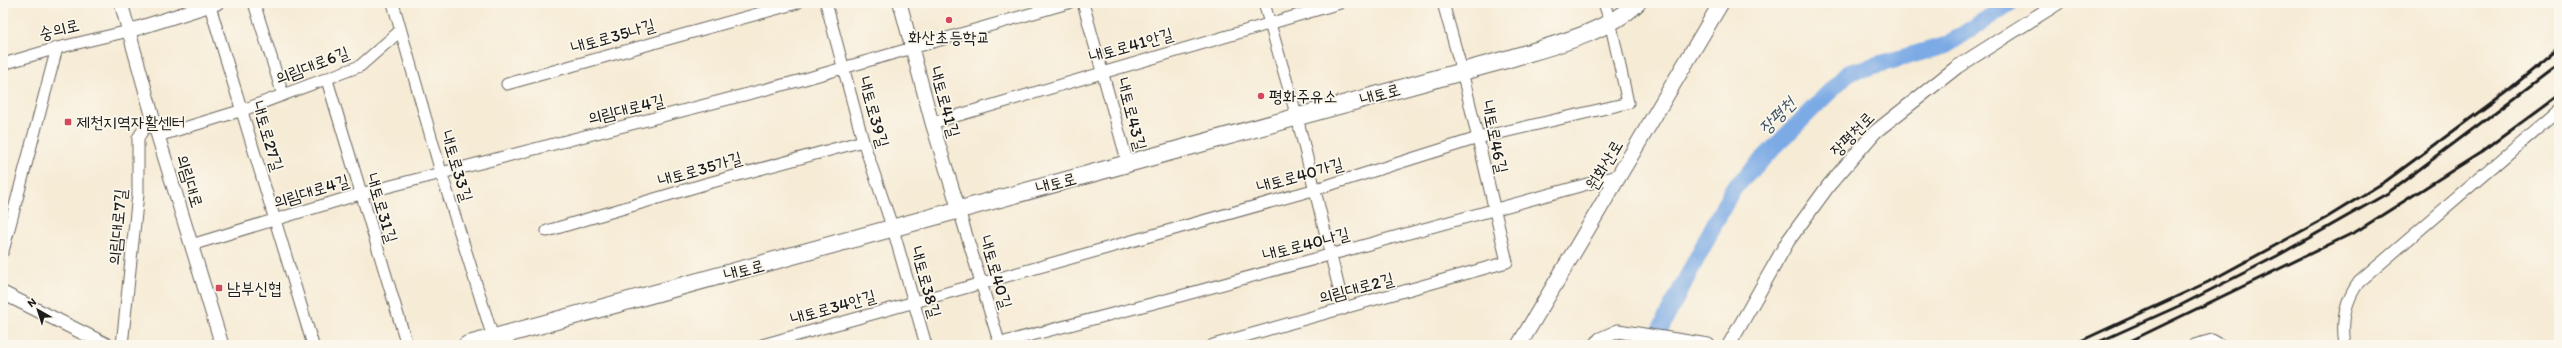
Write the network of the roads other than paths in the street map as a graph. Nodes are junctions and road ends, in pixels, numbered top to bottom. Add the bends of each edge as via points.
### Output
1 (121, 3) edge
2 (254, 3) edge
3 (393, 3) edge
4 (797, 3) edge
5 (826, 3) edge
6 (900, 3) edge
7 (1068, 3) edge
8 (1083, 3) edge
9 (1264, 3) edge
10 (1340, 3) edge
11 (1443, 3) edge
12 (1604, 3) edge
13 (1637, 3) edge
14 (1721, 3) edge
15 (2058, 3) edge
16 (212, 4) edge
17 (1610, 21) junction
18 (1269, 22) junction
19 (129, 31) junction
20 (400, 31) junction
21 (57, 48) junction
22 (912, 50) junction
23 (3, 64) edge
24 (843, 69) junction
25 (1103, 70) junction
26 (1462, 71) junction
27 (327, 80) junction
28 (507, 84) dead end
29 (283, 95) junction
30 (243, 110) junction
31 (2559, 110) edge
32 (152, 116) junction
33 (1297, 117) junction
34 (932, 123) junction
35 (158, 136) junction
36 (1478, 138) junction
37 (863, 141) junction
38 (1128, 164) junction
39 (441, 172) junction
40 (1620, 175) junction
41 (1314, 190) junction
42 (360, 194) junction
43 (959, 210) junction
44 (1493, 210) junction
45 (276, 219) junction
46 (894, 229) junction
47 (547, 231) dead end
48 (191, 245) junction
49 (3, 251) edge
50 (1330, 255) junction
51 (1507, 262) joint
52 (981, 282) junction
53 (3, 293) edge
54 (914, 302) junction
55 (1344, 309) junction
56 (494, 342) edge
57 (998, 344) edge
58 (107, 345) edge
59 (122, 345) edge
60 (222, 345) edge
61 (313, 345) edge
62 (407, 345) edge
63 (467, 345) edge
64 (762, 345) edge
65 (926, 345) edge
66 (1213, 345) edge
67 (1519, 345) edge
68 (1596, 345) edge
69 (1708, 345) edge
70 (1728, 345) edge
71 (2194, 345) edge
72 (2221, 345) edge
73 (2345, 345) edge

1 - 19 street, 의림대로
2 - 29 street
3 - 20 street, 내토로33길
4 - 28 street, 내토로35나길
5 - 24 street, 내토로39길
6 - 22 street, 내토로41길
7 - 22 street, 의림대로4길
8 - 25 street, 내토로43길
9 - 18 street
10 - 18 street, 내토로41안길
11 - 26 street, 내토로46길
12 - 17 street
13 - 17 main road, 내토로
14 - 40 main road, 원화산로
15 - 70 street, 장평천로 via 1957,67 1875,132 1828,185 1788,241
16 - 19 street, 숭의로
16 - 30 street, 내토로27길
17 - 26 main road, 내토로 via 1569,41
17 - 36 street, 내토로40가길 via 1628,102
18 - 25 street, 내토로41안길
18 - 33 street
19 - 21 street, 숭의로
19 - 32 street, 의림대로
20 - 27 street, 의림대로6길 via 360,66
20 - 39 street, 내토로33길
21 - 23 street, 숭의로
21 - 49 street
22 - 24 street, 의림대로4길
22 - 34 street, 내토로41길
24 - 37 street, 내토로39길
24 - 39 street, 의림대로4길 via 628,127
25 - 34 street, 내토로41안길
25 - 38 street, 내토로43길
26 - 33 main road, 내토로
26 - 36 street, 내토로46길
27 - 29 street, 의림대로6길
27 - 42 street, 내토로31길
29 - 30 street, 의림대로6길
30 - 35 street, 의림대로6길
30 - 45 street, 내토로27길
31 - 73 street via 2359,282 2351,292 2345,308
32 - 35 street, 의림대로
32 - 59 street, 의림대로7길 via 138,138 138,194
33 - 38 main road, 내토로
33 - 41 street
34 - 43 street, 내토로41길
35 - 48 street, 의림대로
36 - 41 street, 내토로40가길
36 - 44 street, 내토로46길
37 - 46 street, 내토로39길
37 - 47 street, 내토로35가길
38 - 43 main road, 내토로
39 - 42 street, 의림대로4길
39 - 56 street, 내토로33길
40 - 44 street, 내토로40나길
40 - 67 main road, 원화산로
41 - 50 street
41 - 52 street, 내토로40가길
42 - 45 street, 의림대로4길
42 - 62 street, 내토로31길
43 - 46 main road, 내토로
43 - 52 street, 내토로40길
44 - 50 street, 내토로40나길
44 - 51 street, 내토로46길
45 - 48 street, 의림대로4길
45 - 61 street, 내토로27길
46 - 54 street, 내토로38길
46 - 56 main road, 내토로
48 - 60 street, 의림대로
50 - 55 street
50 - 57 street, 내토로40나길
51 - 55 street, 의림대로2길
52 - 54 street, 내토로40가길
52 - 57 street, 내토로40길
53 - 58 street
54 - 64 street, 내토로34안길
54 - 65 street, 내토로38길
55 - 66 street, 의림대로2길
56 - 63 main road, 내토로
68 - 69 street via 1600,339 1618,331
71 - 72 street via 2212,340

